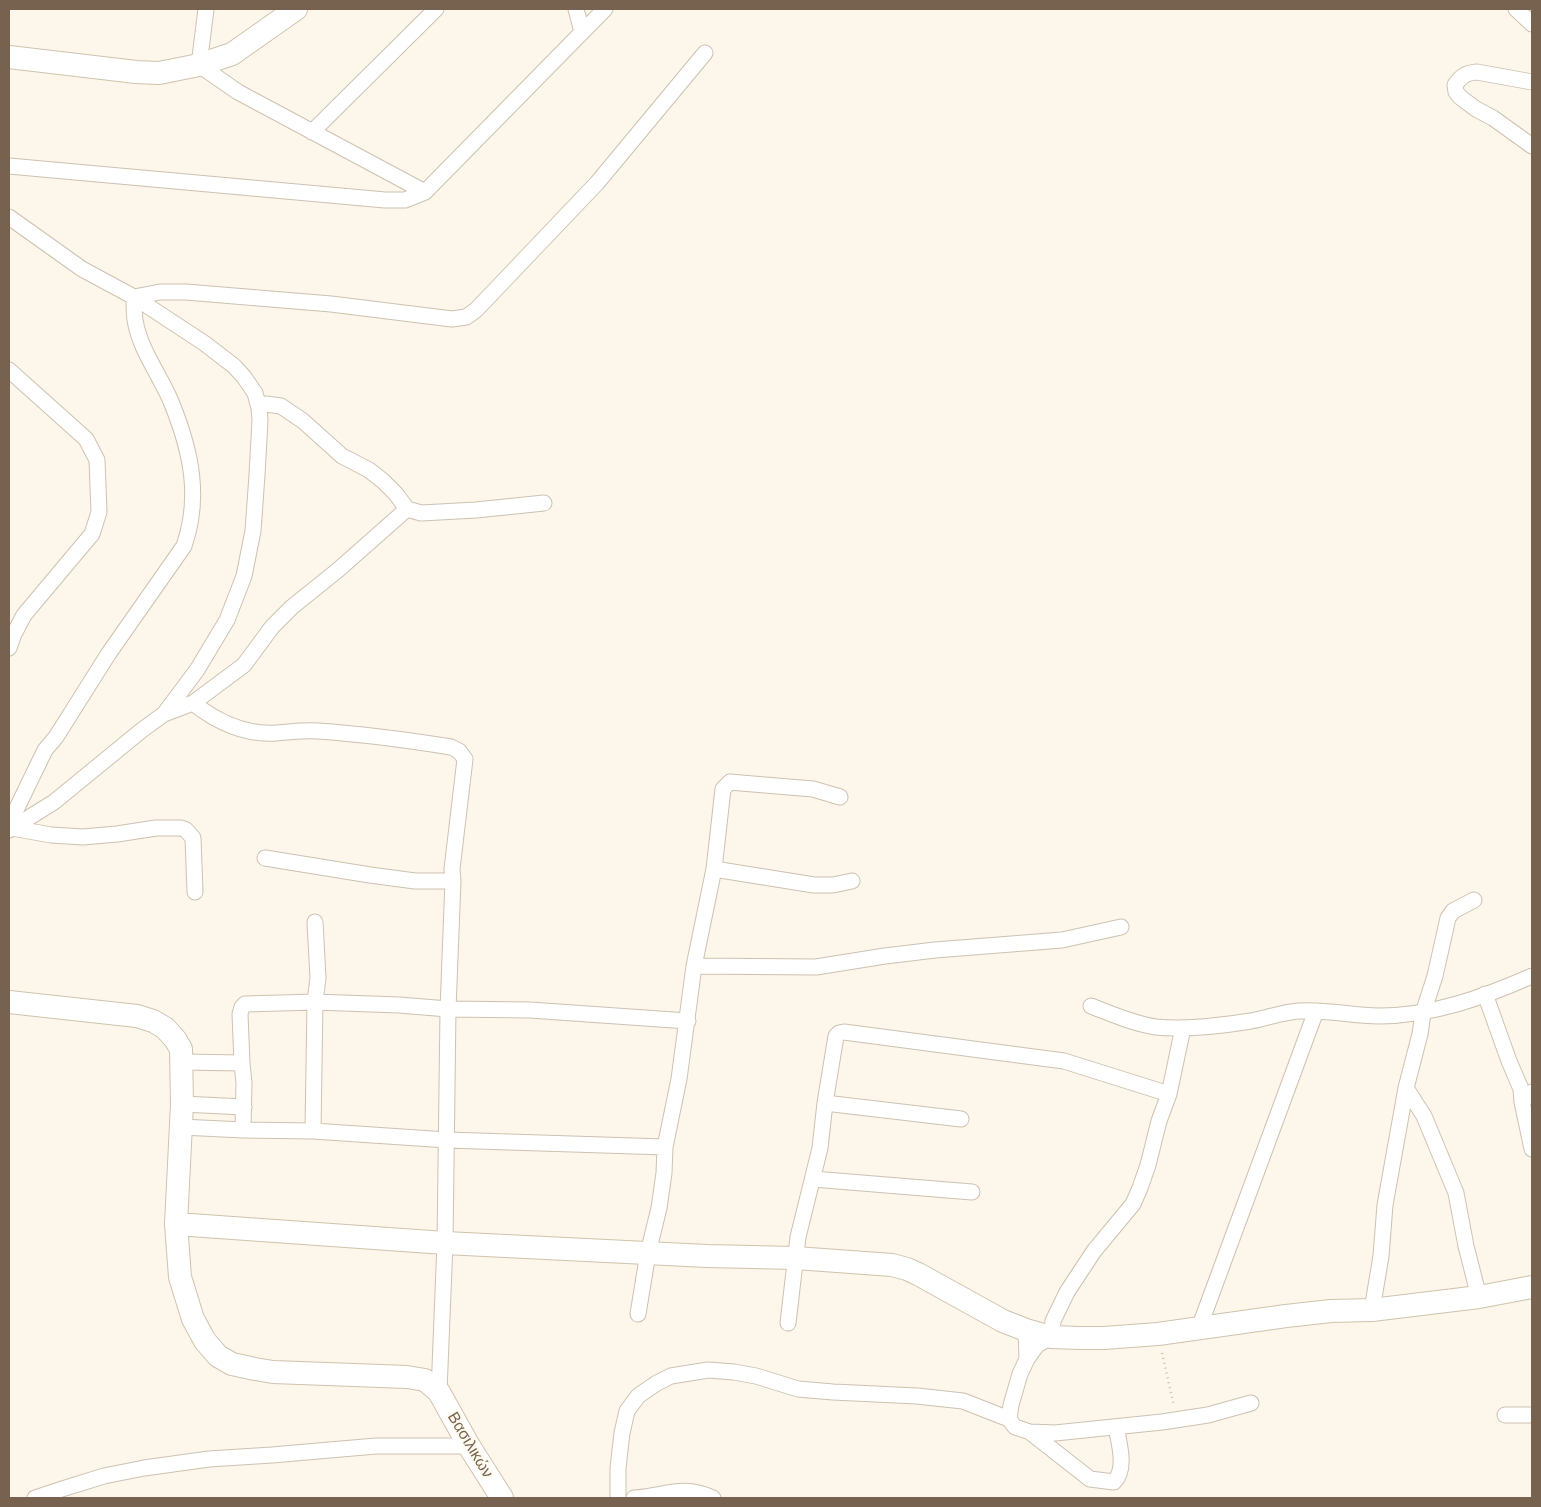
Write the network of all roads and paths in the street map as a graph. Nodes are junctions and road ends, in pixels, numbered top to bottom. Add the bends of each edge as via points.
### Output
1 (206, 9) edge
2 (296, 9) edge
3 (436, 9) edge
4 (576, 9) edge
5 (605, 9) edge
6 (1516, 9) edge
7 (1532, 24) edge
8 (582, 32) junction
9 (705, 53) dead end
10 (9, 57) edge
11 (199, 65) junction
12 (1532, 82) edge
13 (312, 132) junction
14 (1532, 146) edge
15 (9, 166) edge
16 (425, 192) junction
17 (9, 217) edge
18 (134, 297) junction
19 (9, 370) edge
20 (259, 408) junction
21 (544, 503) dead end
22 (406, 509) junction
23 (9, 648) edge
24 (193, 703) junction
25 (164, 714) junction
26 (840, 797) dead end
27 (10, 829) edge
28 (265, 858) dead end
29 (714, 868) junction
30 (453, 881) junction
31 (852, 881) dead end
32 (195, 892) dead end
33 (1474, 900) dead end
34 (315, 922) dead end
35 (1121, 927) dead end
36 (694, 966) junction
37 (1532, 976) edge
38 (1485, 994) junction
39 (9, 1002) edge
40 (315, 1002) junction
41 (1092, 1006) dead end
42 (448, 1009) junction
43 (1316, 1011) junction
44 (1423, 1013) junction
45 (688, 1021) junction
46 (1183, 1028) junction
47 (182, 1062) junction
48 (242, 1063) junction
49 (1406, 1088) junction
50 (1169, 1094) junction
51 (1527, 1097) edge
52 (825, 1103) junction
53 (182, 1104) junction
54 (244, 1107) junction
55 (961, 1119) dead end
56 (181, 1127) junction
57 (243, 1130) junction
58 (313, 1131) junction
59 (447, 1140) junction
60 (665, 1147) junction
61 (1532, 1149) edge
62 (813, 1179) junction
63 (972, 1192) dead end
64 (176, 1224) junction
65 (445, 1243) junction
66 (648, 1253) junction
67 (796, 1258) junction
68 (1532, 1287) edge
69 (1479, 1297) junction
70 (1372, 1310) junction
71 (638, 1314) dead end
72 (788, 1323) dead end
73 (1199, 1328) junction
74 (1026, 1330) junction
75 (1158, 1334) junction
76 (1051, 1337) junction
77 (1027, 1358) junction
78 (439, 1392) junction
79 (1251, 1402) dead end
80 (1174, 1408) dead end
81 (1505, 1415) dead end
82 (1532, 1415) edge
83 (1009, 1419) junction
84 (1116, 1427) junction
85 (1030, 1432) junction
86 (469, 1446) junction
87 (35, 1498) edge
88 (502, 1498) edge
89 (618, 1498) edge
90 (634, 1498) edge
91 (713, 1498) edge

1 - 11 street
2 - 11 street via 232,54
3 - 13 street
4 - 8 street
5 - 8 street
6 - 7 street
8 - 16 street
9 - 18 street via 597,183 466,317 452,319 332,304 186,292
10 - 11 street via 159,73
11 - 13 street via 238,92
12 - 14 street via 1476,72 1461,76 1455,85 1460,97
13 - 16 street
15 - 16 street via 385,200 405,200
17 - 18 street via 82,269
18 - 20 street via 234,366 255,393
18 - 27 street via 135,320 141,341 172,404 188,453 194,498 189,531 184,546 114,644 45,750
19 - 23 street via 86,440 96,460 99,512 92,534 24,615
20 - 22 street via 266,404 281,406 303,421 342,456 383,481
20 - 25 street via 253,531 244,576 227,620 197,670
21 - 22 street via 420,513
22 - 24 street via 292,607 272,627 244,665
24 - 25 street
24 - 30 street via 239,730 274,733 316,731 394,738 459,751 466,760
25 - 27 street via 54,802
26 - 29 street via 813,789 730,782 723,789
27 - 32 street via 82,837 181,828 193,838
28 - 30 street via 415,881
29 - 31 street via 814,884
29 - 36 street
30 - 42 street
33 - 44 street via 1453,911 1448,918
34 - 40 street via 318,978
35 - 36 street via 1062,940 935,950 816,967
36 - 45 street
37 - 38 street
38 - 44 street
38 - 51 street via 1509,1061
39 - 47 street via 137,1016 153,1021 175,1039 181,1049
40 - 42 street
40 - 48 street via 245,1004 240,1014
40 - 58 street
41 - 46 street via 1112,1015 1155,1026
42 - 45 street via 530,1010
42 - 59 street
43 - 44 street via 1379,1016
43 - 46 street
43 - 73 street
44 - 49 street
45 - 60 street
46 - 50 street
47 - 48 street
47 - 53 street
48 - 54 street
49 - 69 street via 1424,1116 1456,1193
49 - 70 street via 1385,1206
50 - 52 street via 1064,1062 844,1032 836,1036
50 - 76 street via 1133,1204 1094,1251 1067,1292 1053,1321
51 - 61 street
52 - 55 street
52 - 62 street
53 - 54 street
53 - 56 street
54 - 57 street
56 - 57 street
56 - 64 street
57 - 58 street
58 - 59 street
59 - 60 street
59 - 65 street
60 - 66 street via 659,1208
62 - 63 street
62 - 67 street
64 - 65 street
64 - 78 street via 180,1277 186,1300 205,1341 218,1356 232,1364 273,1372 416,1378 425,1380
65 - 66 street
65 - 78 street
66 - 67 street
66 - 71 street
67 - 72 street
67 - 74 street via 892,1265 907,1269
68 - 69 street
69 - 70 street
70 - 73 street via 1286,1316
73 - 75 street
74 - 76 street
74 - 77 street
75 - 76 street
75 - 80 path
76 - 77 street via 1037,1345
77 - 83 street
78 - 86 street, Βασιλικών
79 - 84 street via 1208,1415
81 - 82 street
83 - 85 street via 1015,1427
83 - 89 street via 963,1401 798,1389 734,1372 708,1370 671,1376 638,1396 627,1411 618,1468
84 - 85 street
84 - 85 street via 1121,1464 1114,1482 1090,1480
86 - 87 street via 376,1446 209,1459 104,1476
86 - 88 street, Βασιλικών
90 - 91 street via 677,1491 692,1491

